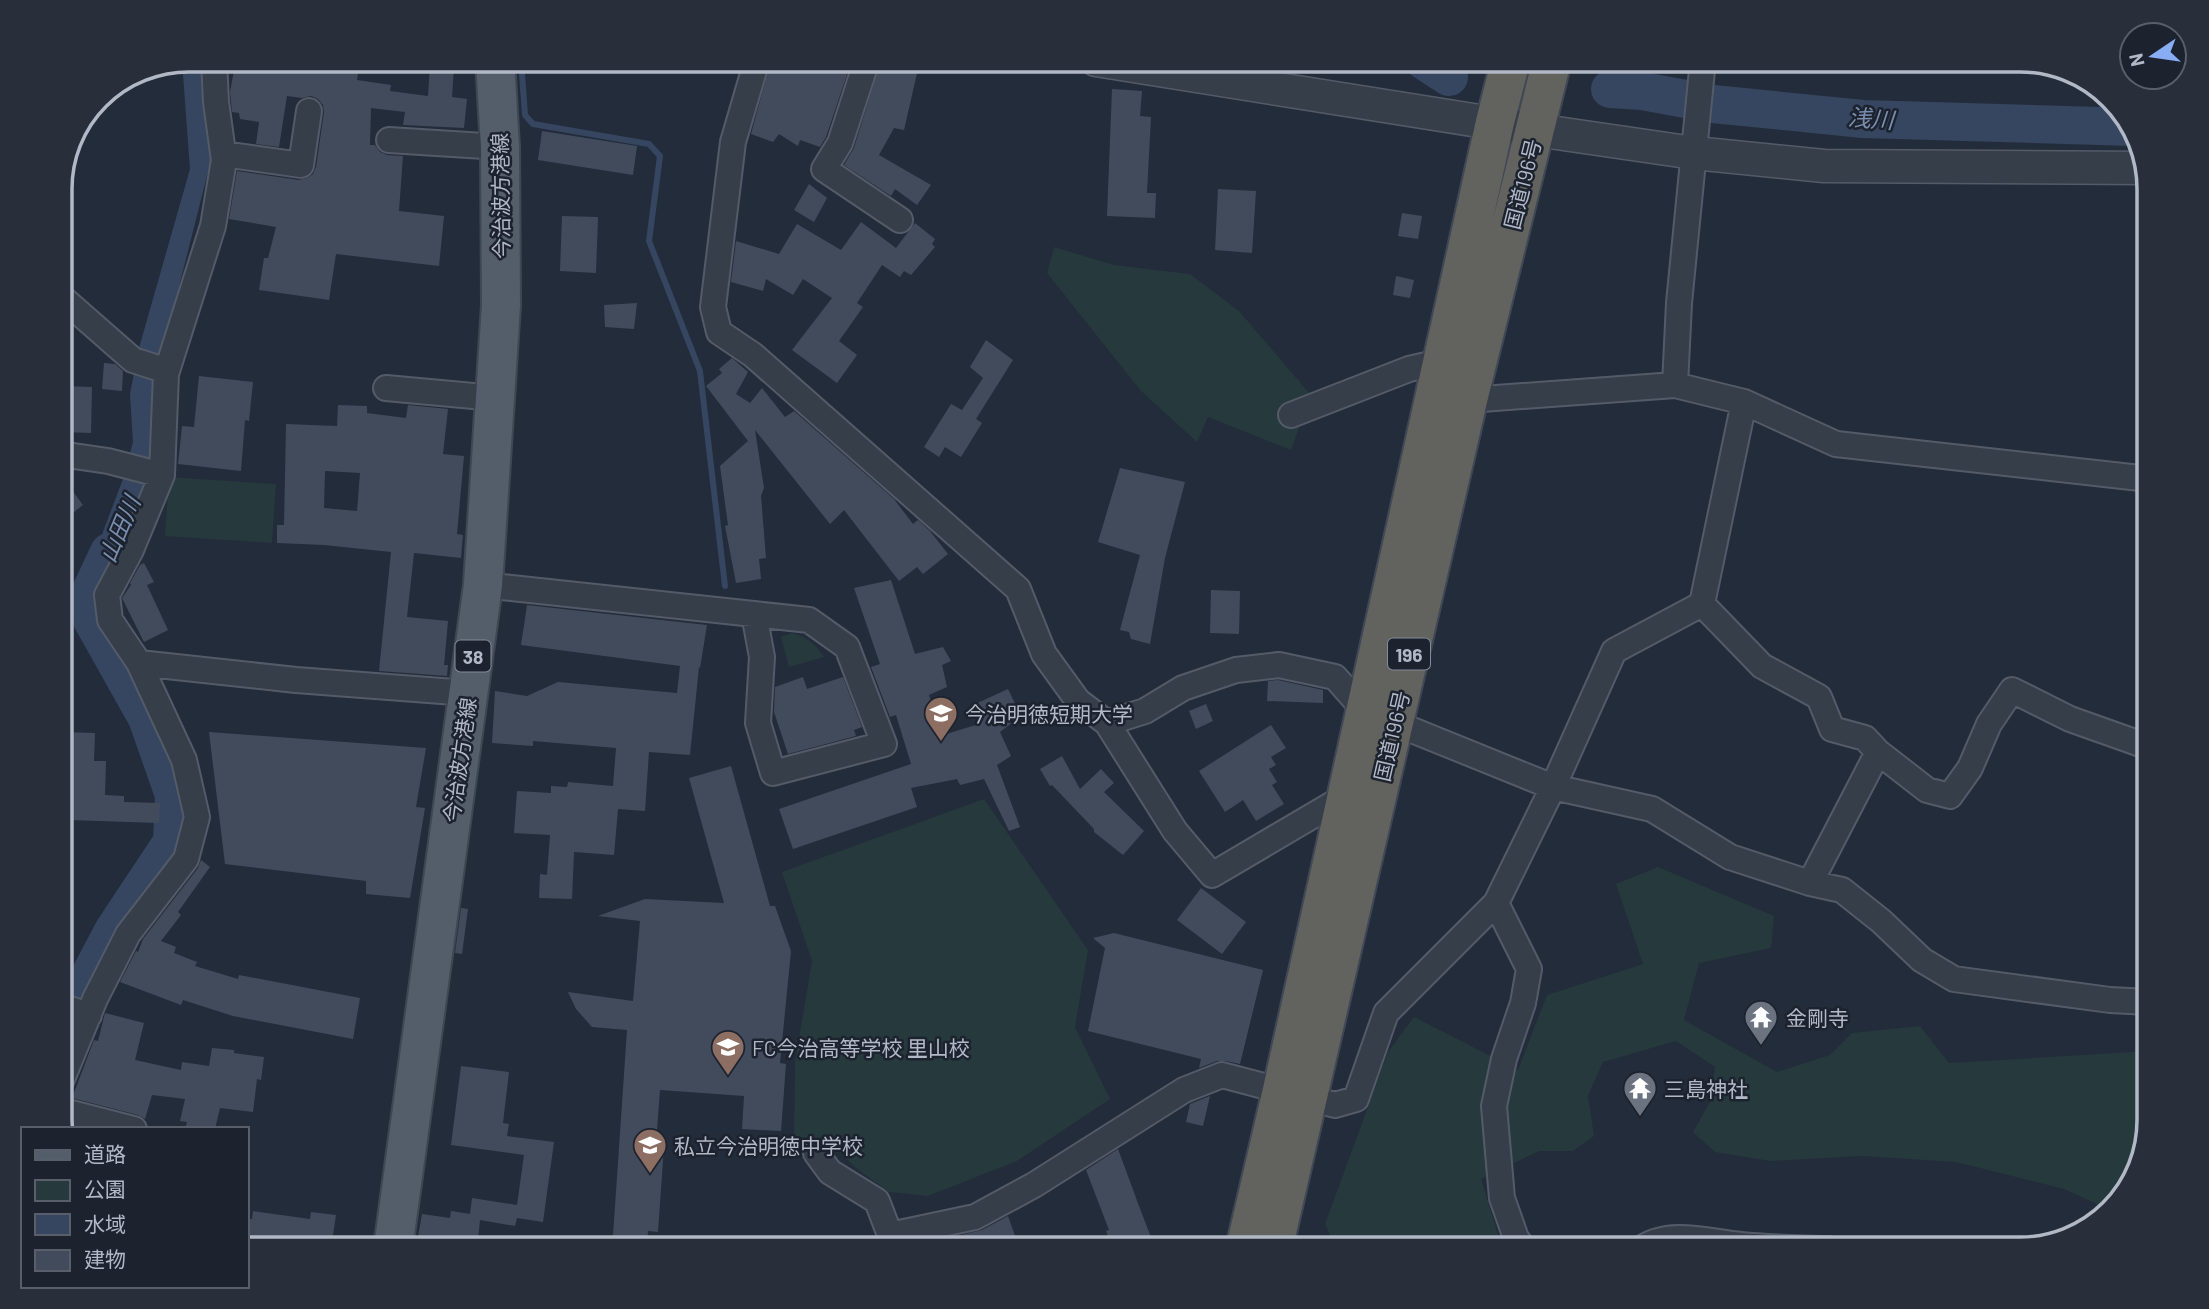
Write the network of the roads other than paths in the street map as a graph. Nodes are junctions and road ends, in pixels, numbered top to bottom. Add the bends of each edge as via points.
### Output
1 (215, 72) edge
2 (496, 72) edge
3 (753, 72) edge
4 (863, 72) edge
5 (1173, 72) edge
6 (1508, 72) edge
7 (1549, 72) edge
8 (1702, 72) edge
9 (309, 111) dead end
10 (1495, 122) junction
11 (1536, 130) junction
12 (389, 140) dead end
13 (500, 147) junction
14 (1693, 153) junction
15 (223, 154) junction
16 (2135, 168) edge
17 (900, 220) dead end
18 (72, 307) edge
19 (1444, 361) junction
20 (167, 370) junction
21 (1675, 385) junction
22 (386, 388) dead end
23 (495, 398) junction
24 (1468, 400) junction
25 (1744, 402) junction
26 (1291, 415) dead end
27 (72, 456) edge
28 (162, 475) junction
29 (2137, 478) edge
30 (483, 585) junction
31 (1702, 604) junction
32 (754, 614) junction
33 (139, 663) junction
34 (468, 693) junction
35 (1379, 717) junction
36 (1107, 723) junction
37 (2137, 743) edge
38 (1878, 752) junction
39 (1553, 787) junction
40 (1346, 796) junction
41 (1810, 883) junction
42 (1496, 903) junction
43 (2137, 1001) edge
44 (72, 1010) edge
45 (88, 1015) junction
46 (72, 1054) edge
47 (1295, 1094) junction
48 (72, 1113) edge
49 (126, 1127) edge
50 (816, 1153) dead end
51 (395, 1237) edge
52 (890, 1237) edge
53 (909, 1237) edge
54 (1249, 1237) edge
55 (1275, 1237) edge
56 (1516, 1237) edge

1 - 15 street
2 - 13 main road, 今治波方港線 / 38
3 - 36 street via 733,142 713,307 719,332 753,355 1018,589 1044,654 1078,701
4 - 17 street via 840,142 824,169
5 - 10 street
6 - 10 highway, 国道196号 / 196
7 - 11 highway, 国道196号 / 196
8 - 14 street
9 - 15 street via 301,165
10 - 11 street
10 - 19 highway, 国道196号 / 196
11 - 14 street
11 - 24 highway, 国道196号 / 196
12 - 13 street
13 - 23 main road, 今治波方港線 / 38 via 501,305
14 - 16 street via 1824,166
14 - 21 street
15 - 20 street via 213,226
18 - 20 street via 133,360
19 - 26 street via 1409,369
19 - 35 highway, 国道196号 / 196
20 - 28 street
21 - 24 street
21 - 25 street
22 - 23 street
23 - 30 main road, 今治波方港線 / 38
24 - 35 highway, 国道196号 / 196
25 - 29 street via 1836,444
25 - 31 street
27 - 28 street
28 - 33 street via 107,595 110,620
30 - 32 street
30 - 34 main road, 今治波方港線 / 38
31 - 38 street via 1762,666 1819,697 1832,729 1865,738
31 - 39 street via 1614,651
32 - 32 street via 809,620 847,647 884,744 773,773 758,723 762,657
33 - 34 street
33 - 45 street via 184,760 197,817 186,859 128,934
34 - 51 main road, 今治波方港線 / 38
35 - 36 street via 1335,677 1279,665 1236,670 1183,688 1145,712
35 - 39 street
35 - 40 highway, 国道196号 / 196
35 - 47 highway, 国道196号 / 196
36 - 40 street via 1175,831 1212,875
37 - 38 street via 2070,719 2011,690 1950,796 1927,790
38 - 41 street
39 - 41 street via 1652,809 1730,858
39 - 42 street
40 - 47 highway, 国道196号 / 196
41 - 43 street via 1842,890 1922,960 1954,979
42 - 47 street via 1386,1013 1356,1099 1335,1105
42 - 56 street via 1529,969 1493,1106 1502,1198
44 - 45 street
45 - 46 street
47 - 53 street via 1222,1075 1184,1090 975,1217
47 - 54 highway, 国道196号 / 196
47 - 55 highway, 国道196号 / 196
48 - 49 street
50 - 52 street via 830,1172 877,1201

